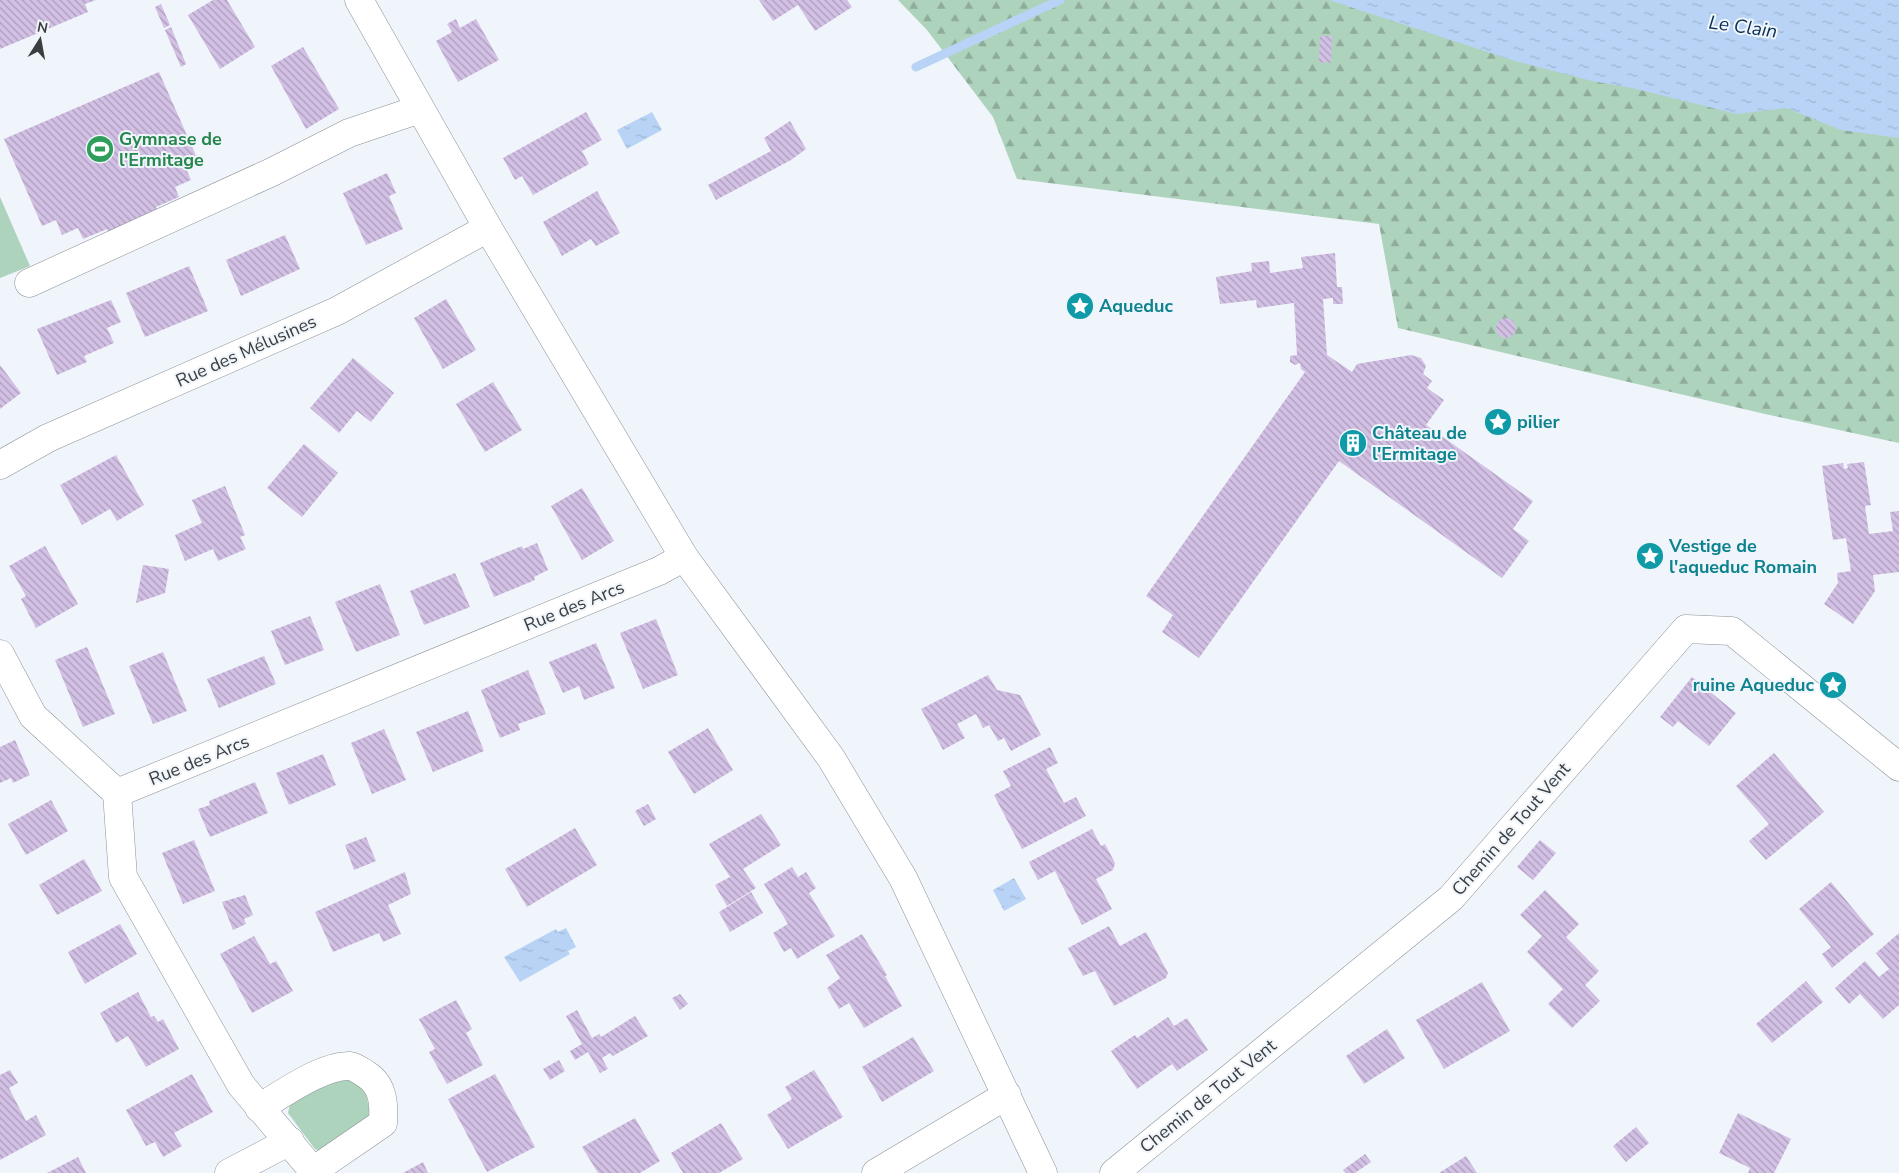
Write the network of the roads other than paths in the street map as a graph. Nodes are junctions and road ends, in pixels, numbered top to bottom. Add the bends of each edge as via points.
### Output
1 (359, 0) edge
2 (420, 110) junction
3 (488, 228) junction
4 (29, 283) dead end
5 (0, 465) edge
6 (684, 557) junction
7 (0, 654) edge
8 (1899, 767) edge
9 (117, 793) junction
10 (1007, 1095) junction
11 (260, 1108) junction
12 (290, 1141) junction
13 (314, 1172) edge
14 (229, 1173) edge
15 (876, 1173) edge
16 (1043, 1173) edge
17 (1114, 1173) edge

1 - 2 street
2 - 3 street
2 - 4 street via 349,133 272,172
3 - 5 street, Rue des Mélusines via 337,311 48,438
3 - 6 street
6 - 9 street, Rue des Arcs via 659,571
6 - 10 street via 842,775 903,878
7 - 9 street via 33,716
8 - 17 street, Chemin de Tout Vent via 1732,631 1686,629 1451,898
9 - 11 street via 123,877 216,1044 241,1085
10 - 15 street
10 - 16 street
11 - 12 street
11 - 13 street via 335,1068 352,1066 371,1078 384,1098 383,1123
12 - 13 street
12 - 14 street

